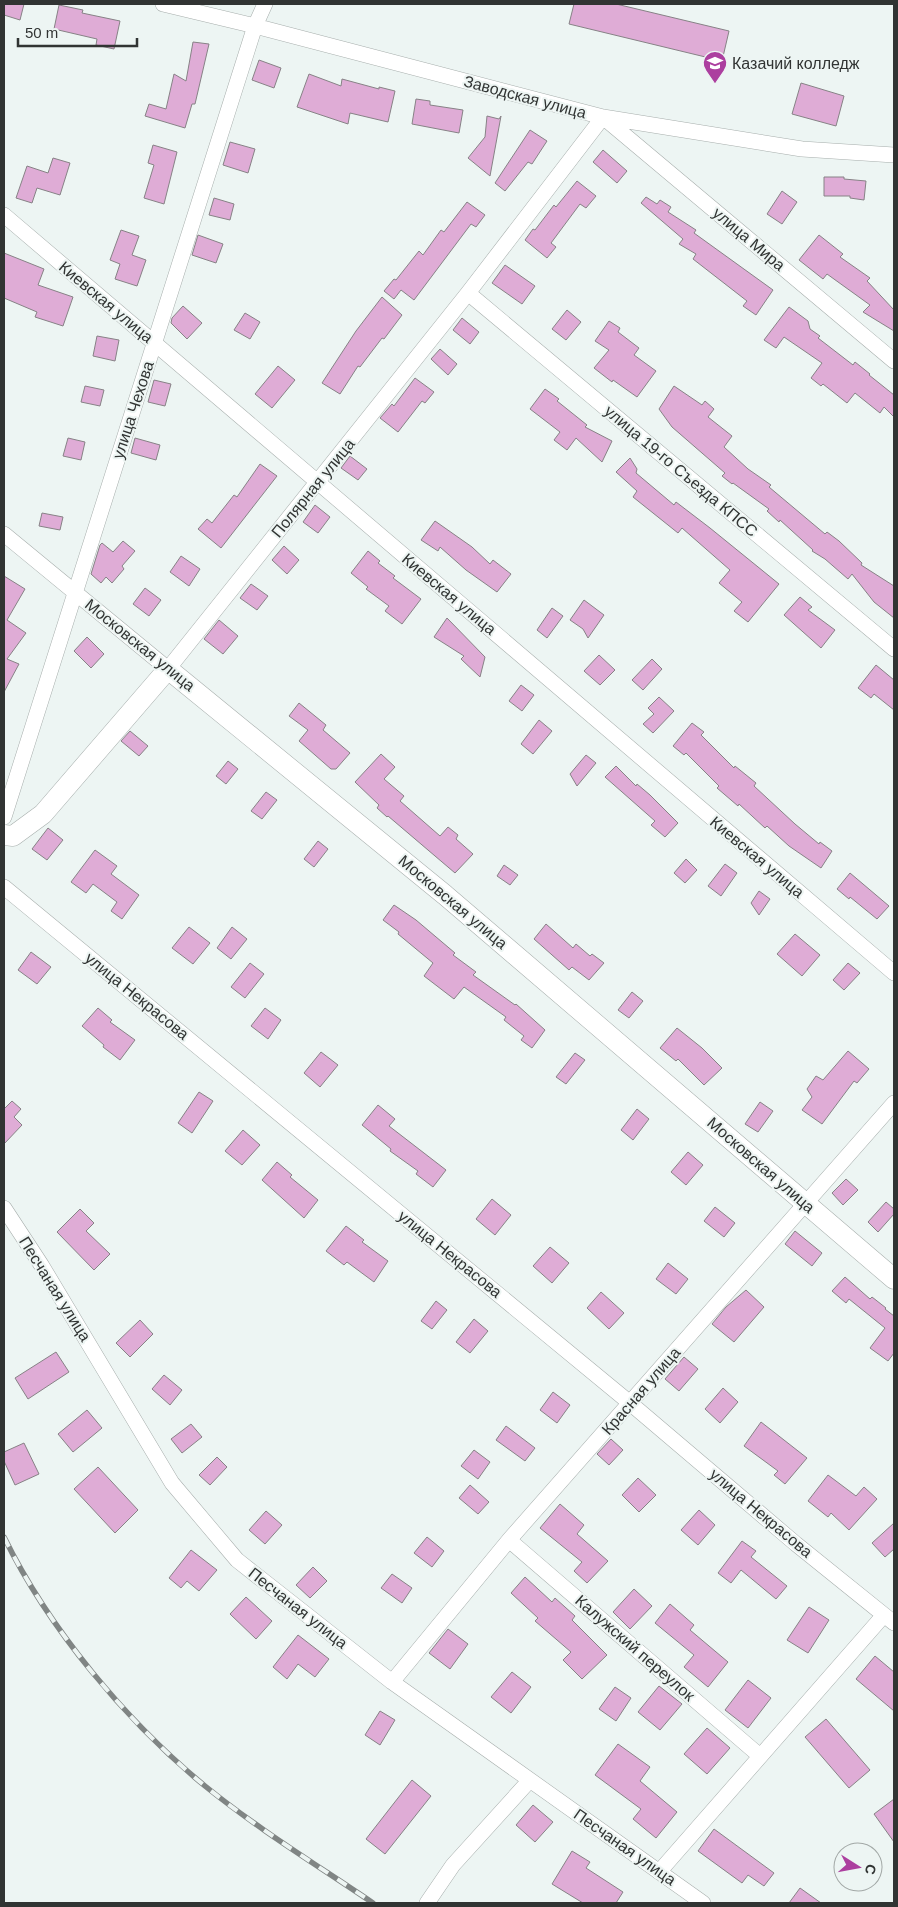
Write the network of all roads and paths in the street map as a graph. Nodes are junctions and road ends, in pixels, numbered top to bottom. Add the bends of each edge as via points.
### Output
1 (162, 4) edge
2 (265, 4) edge
3 (255, 26) junction
4 (603, 117) junction
5 (894, 155) edge
6 (4, 215) edge
7 (468, 293) junction
8 (154, 343) junction
9 (894, 360) edge
10 (318, 482) junction
11 (4, 534) edge
12 (75, 593) junction
13 (894, 649) edge
14 (168, 669) junction
15 (4, 817) edge
16 (4, 835) edge
17 (4, 886) edge
18 (894, 973) edge
19 (894, 1103) edge
20 (806, 1203) junction
21 (4, 1208) edge
22 (894, 1279) edge
23 (630, 1403) junction
24 (509, 1540) junction
25 (889, 1619) edge
26 (392, 1682) junction
27 (760, 1756) junction
28 (530, 1780) junction
29 (659, 1872) junction
30 (427, 1903) edge
31 (703, 1903) edge

1 - 3 street, Заводская улица
2 - 3 street, улица Чехова
3 - 4 street, Заводская улица
3 - 8 street, улица Чехова
4 - 5 street, Заводская улица via 802,149
4 - 7 street, Полярная улица
4 - 9 street, улица Мира
6 - 8 street, Киевская улица
7 - 10 street, Полярная улица
7 - 13 street, улица 19-го Съезда КПСС
8 - 10 street, Киевская улица
8 - 12 street, улица Чехова
10 - 14 street, Полярная улица
10 - 18 street, Киевская улица
11 - 12 street, Московская улица
12 - 14 street, Московская улица
12 - 15 street, улица Чехова
14 - 16 main road, Полярная улица via 43,814 13,836
14 - 20 main road, Московская улица via 445,895
17 - 23 street, улица Некрасова
19 - 20 street, Красная улица
20 - 22 main road, Московская улица
20 - 23 street, Красная улица
21 - 26 street, Песчаная улица via 172,1483 237,1560
23 - 24 street, Красная улица
23 - 25 street, улица Некрасова
24 - 26 street, Красная улица
24 - 27 street, Калужский переулок
25 - 27 street
26 - 28 street, Песчаная улица
27 - 29 street
28 - 29 street, Песчаная улица
28 - 30 street via 454,1865
29 - 31 street, Песчаная улица

